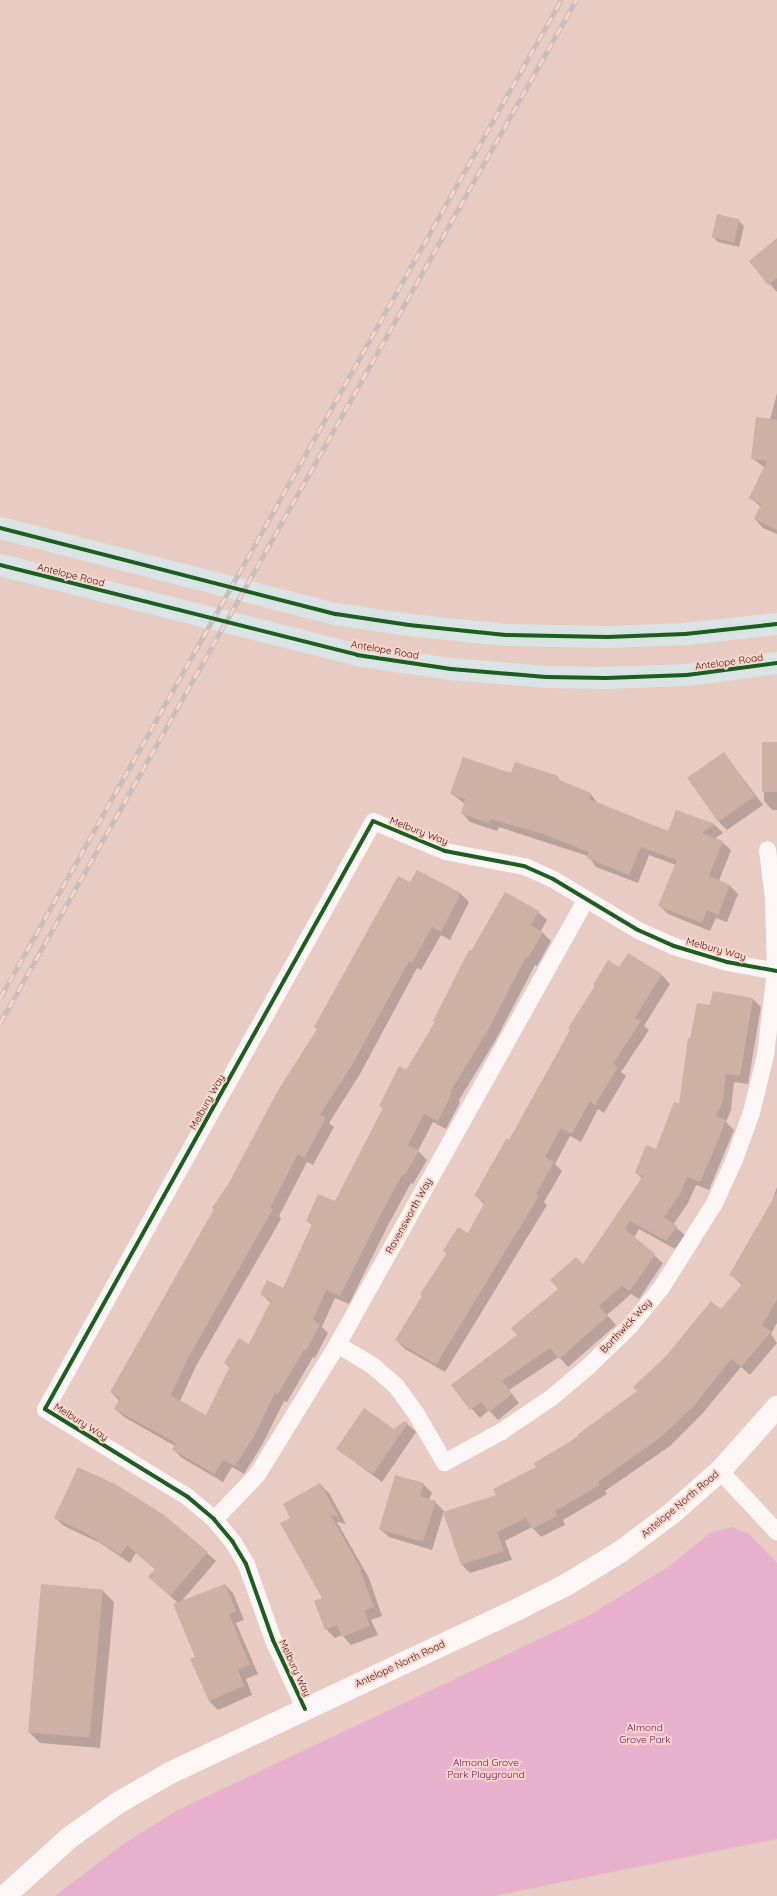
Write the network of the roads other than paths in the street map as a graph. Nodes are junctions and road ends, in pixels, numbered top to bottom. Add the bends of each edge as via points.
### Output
1 (0, 528) edge
2 (0, 565) edge
3 (777, 624) edge
4 (777, 663) edge
5 (767, 849) dead end
6 (585, 900) junction
7 (776, 971) edge
8 (337, 1344) junction
9 (777, 1408) edge
10 (720, 1471) junction
11 (214, 1519) junction
12 (777, 1532) edge
13 (305, 1709) junction
14 (6, 1896) edge

1 - 3 main road via 336,614 457,631 550,637 685,634
2 - 4 main road, Antelope Road via 357,655 451,669 546,677 687,675
5 - 7 street via 773,898
6 - 7 street, Melbury Way via 638,930 674,946 728,962
6 - 8 street, Ravensworth Way
6 - 11 street, Melbury Way via 553,879 524,866 445,851 373,821 45,1409 188,1497
7 - 8 street, Borthwick Way via 765,1055 750,1112 734,1159 714,1203 661,1287 630,1325 588,1366 550,1398 444,1462 415,1412 396,1386 372,1365
8 - 11 street, Ravensworth Way via 257,1474
9 - 10 main road, Antelope North Road
10 - 12 street
10 - 13 main road, Antelope North Road via 671,1514 626,1547 566,1585
11 - 13 street, Melbury Way via 234,1542 246,1564 273,1640
13 - 14 main road, Antelope North Road via 170,1773 118,1803 69,1838

